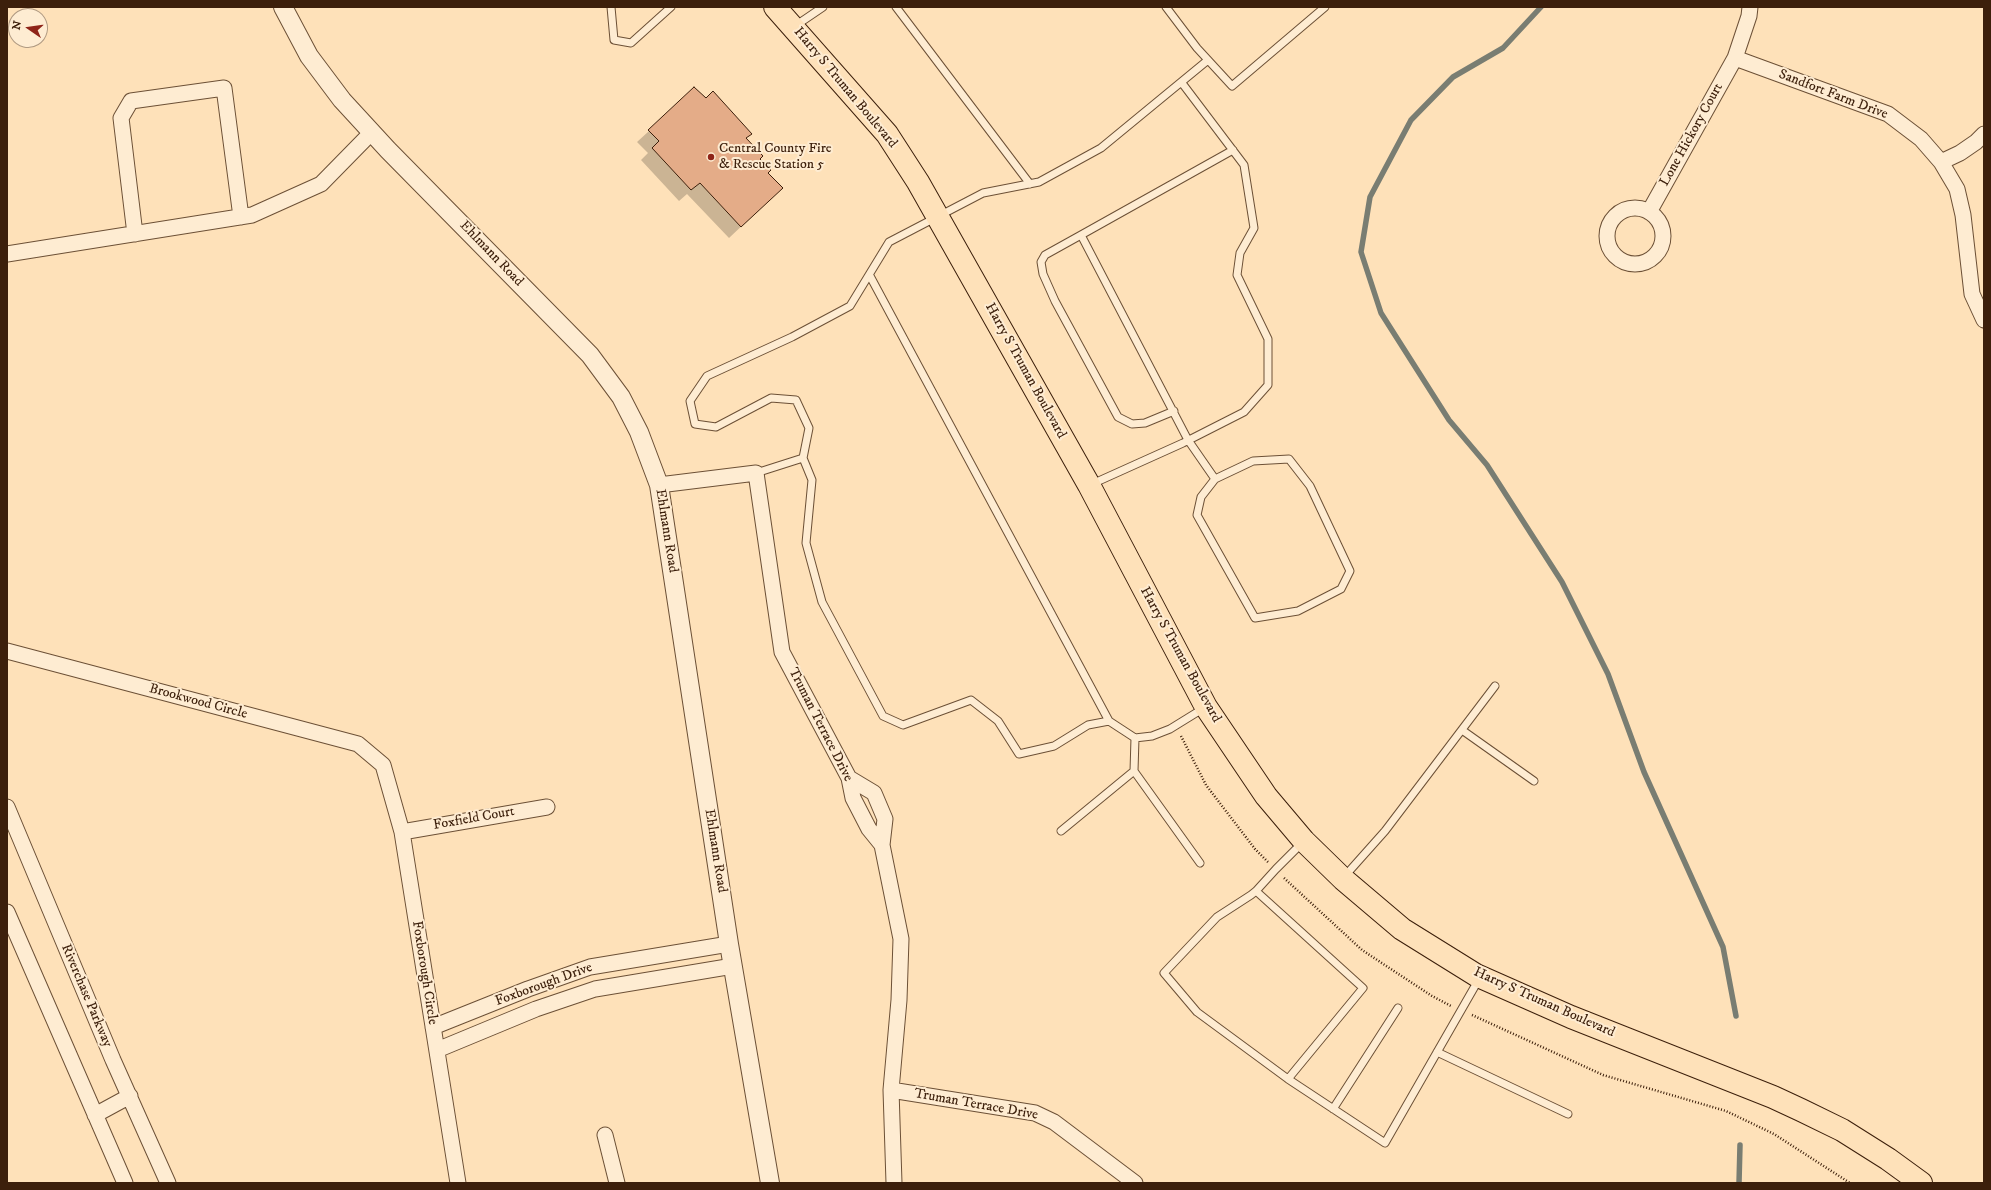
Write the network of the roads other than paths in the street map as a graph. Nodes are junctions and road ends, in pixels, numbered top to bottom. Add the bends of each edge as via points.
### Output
1 (283, 7) edge
2 (611, 7) edge
3 (671, 7) edge
4 (774, 7) edge
5 (823, 7) edge
6 (896, 7) edge
7 (1166, 7) edge
8 (1325, 7) edge
9 (1750, 7) edge
10 (794, 27) junction
11 (1735, 58) junction
12 (1208, 60) junction
13 (1182, 83) junction
14 (372, 132) junction
15 (1984, 134) edge
16 (1233, 150) junction
17 (1940, 162) junction
18 (1030, 184) junction
19 (1649, 212) dead end
20 (241, 217) junction
21 (938, 217) junction
22 (135, 234) junction
23 (1081, 235) junction
24 (7, 254) edge
25 (870, 276) junction
26 (1984, 320) edge
27 (1174, 411) junction
28 (1188, 440) junction
29 (803, 458) junction
30 (756, 473) junction
31 (1215, 478) junction
32 (659, 485) junction
33 (1089, 486) junction
34 (7, 651) edge
35 (1495, 686) dead end
36 (1206, 707) junction
37 (1109, 721) junction
38 (1462, 730) junction
39 (1135, 738) junction
40 (383, 765) joint
41 (1134, 771) junction
42 (849, 778) junction
43 (1534, 781) dead end
44 (7, 807) edge
45 (547, 807) dead end
46 (1061, 831) dead end
47 (402, 832) junction
48 (1304, 841) junction
49 (882, 845) junction
50 (1200, 863) dead end
51 (1343, 878) junction
52 (1256, 891) junction
53 (7, 912) edge
54 (729, 944) junction
55 (733, 966) junction
56 (1480, 977) junction
57 (1398, 1008) dead end
58 (433, 1027) junction
59 (437, 1050) junction
60 (1437, 1052) junction
61 (1288, 1079) junction
62 (891, 1090) junction
63 (130, 1096) junction
64 (1333, 1109) junction
65 (1568, 1114) dead end
66 (95, 1115) junction
67 (605, 1135) dead end
68 (125, 1183) edge
69 (168, 1183) edge
70 (458, 1183) edge
71 (617, 1183) edge
72 (770, 1183) edge
73 (894, 1183) edge
74 (1135, 1183) edge
75 (1920, 1183) edge

1 - 14 street, Ehlmann Road via 309,56 342,100
2 - 3 lane via 614,40 630,43
4 - 10 main road, Harry S Truman Boulevard
5 - 10 lane
6 - 18 lane
7 - 12 lane
8 - 12 lane via 1232,86
9 - 11 street, Lone Hickory Court
10 - 21 main road, Harry S Truman Boulevard via 886,134
11 - 17 street, Sandfort Farm Drive via 1888,114 1921,138
11 - 19 street, Lone Hickory Court
12 - 13 lane
13 - 16 lane
13 - 18 lane via 1101,148 1039,182
14 - 20 street via 321,184 252,215
14 - 32 street, Ehlmann Road via 590,355 621,397 639,432
15 - 17 street via 1960,153
16 - 23 lane
16 - 28 lane via 1244,166 1254,228 1240,253 1237,275 1268,339 1268,385 1244,412
17 - 26 street, Sandfort Farm Drive via 1957,189 1963,215 1972,294
18 - 21 lane via 983,193
20 - 22 street
20 - 22 street via 224,88 131,101 122,118
21 - 25 lane via 889,242
21 - 33 main road, Harry S Truman Boulevard
22 - 24 street
23 - 27 lane
23 - 27 lane via 1045,255 1041,262 1043,274 1055,302 1118,417 1132,424 1145,423
25 - 29 lane via 850,306 792,337 707,376 690,401 695,424 716,427 771,398 796,400 809,428
25 - 37 lane
27 - 28 lane
28 - 31 lane
28 - 33 lane
29 - 30 lane
29 - 37 lane via 812,480 806,542 822,602 883,716 903,725 971,700 998,721 1019,754 1054,746 1088,725
30 - 32 street
30 - 42 street, Truman Terrace Drive via 782,652
31 - 31 lane via 1201,497 1197,515 1255,618 1298,611 1340,589 1350,571 1310,486 1289,459 1253,461
32 - 54 street, Ehlmann Road
33 - 36 main road, Harry S Truman Boulevard
34 - 40 street, Brookwood Circle via 358,744
35 - 38 lane
36 - 39 lane via 1170,729 1152,736
36 - 48 main road, Harry S Truman Boulevard via 1266,796
37 - 39 lane
38 - 43 lane
38 - 51 lane via 1386,831
39 - 41 lane
40 - 47 street, Foxborough Circle
41 - 46 lane
41 - 50 lane
42 - 49 street, Truman Terrace Drive via 853,798 869,829
42 - 49 street via 874,792 885,819
44 - 63 street, Riverchase Parkway
45 - 47 street, Foxfield Court
47 - 58 street, Foxborough Circle
48 - 51 main road, Harry S Truman Boulevard
48 - 52 lane
49 - 62 street, Truman Terrace Drive via 901,939
51 - 56 main road, Harry S Truman Boulevard via 1402,928
52 - 61 lane via 1363,988
52 - 61 lane via 1217,917 1164,973 1197,1012
53 - 66 street
54 - 55 street, Ehlmann Road
54 - 58 street, Foxborough Drive via 590,967
55 - 59 street, Foxborough Drive via 595,989 536,1009
55 - 72 street, Ehlmann Road
56 - 60 lane
56 - 75 main road, Harry S Truman Boulevard via 1571,1017 1780,1100 1842,1130 1888,1158
57 - 64 lane
58 - 59 street, Foxborough Circle
59 - 70 street, Foxborough Circle
60 - 64 lane via 1385,1143
60 - 65 lane
61 - 64 lane
62 - 73 street, Truman Terrace Drive
62 - 74 street, Truman Terrace Drive via 1036,1113 1054,1122
63 - 66 street
63 - 69 street, Riverchase Parkway
66 - 68 street
67 - 71 street

